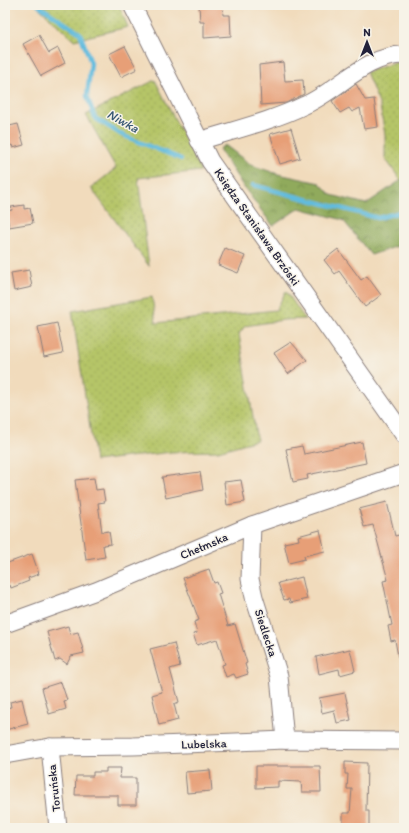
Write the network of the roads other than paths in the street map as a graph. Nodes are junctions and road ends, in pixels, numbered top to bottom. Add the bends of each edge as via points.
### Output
1 (132, 5) edge
2 (404, 55) edge
3 (199, 141) junction
4 (404, 435) edge
5 (404, 473) edge
6 (252, 526) junction
7 (5, 624) edge
8 (285, 740) junction
9 (404, 741) edge
10 (50, 747) junction
11 (5, 755) edge
12 (58, 828) edge

1 - 3 street, Księdza Stanisława Brzóski
2 - 3 street via 384,57 367,65 322,97 291,112
3 - 4 street, Księdza Stanisława Brzóski via 228,189
5 - 6 street, Chełmska
6 - 7 street, Chełmska via 96,591
6 - 8 street, Siedlecka via 250,579 279,676
8 - 9 street, Lubelska
8 - 10 street, Lubelska
10 - 11 street, Lubelska
10 - 12 street, Toruńska

